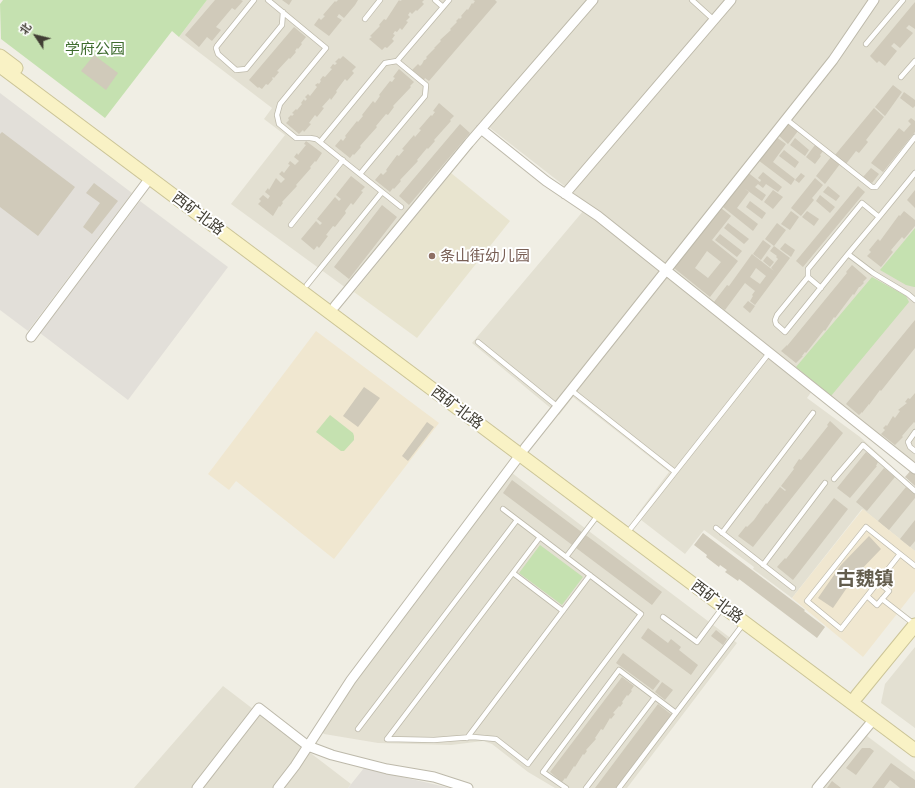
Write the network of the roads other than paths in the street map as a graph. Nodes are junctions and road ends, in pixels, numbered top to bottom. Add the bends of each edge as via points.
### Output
1 (254, 0) edge
2 (268, 0) edge
3 (380, 0) edge
4 (435, 0) edge
5 (449, 0) edge
6 (593, 0) edge
7 (692, 0) edge
8 (731, 0) edge
9 (874, 0) edge
10 (902, 0) edge
11 (443, 6) junction
12 (283, 12) junction
13 (365, 18) dead end
14 (714, 20) junction
15 (866, 44) dead end
16 (0, 56) edge
17 (915, 61) edge
18 (397, 62) junction
19 (0, 66) edge
20 (902, 77) dead end
21 (786, 119) junction
22 (481, 129) junction
23 (915, 137) edge
24 (320, 142) junction
25 (343, 160) junction
26 (915, 173) edge
27 (360, 174) junction
28 (150, 178) junction
29 (382, 192) junction
30 (565, 194) junction
31 (401, 207) dead end
32 (879, 217) junction
33 (291, 225) dead end
34 (848, 254) junction
35 (666, 270) junction
36 (808, 277) junction
37 (307, 285) junction
38 (821, 288) junction
39 (915, 300) edge
40 (335, 306) junction
41 (31, 337) dead end
42 (478, 342) dead end
43 (770, 352) junction
44 (571, 390) junction
45 (558, 407) junction
46 (813, 414) dead end
47 (915, 432) edge
48 (915, 451) edge
49 (522, 452) junction
50 (915, 469) edge
51 (675, 472) junction
52 (834, 479) dead end
53 (825, 483) dead end
54 (915, 491) edge
55 (503, 509) dead end
56 (599, 514) junction
57 (517, 520) junction
58 (631, 528) junction
59 (716, 528) dead end
60 (722, 533) junction
61 (540, 537) junction
62 (900, 554) junction
63 (566, 557) junction
64 (763, 565) junction
65 (915, 566) edge
66 (513, 574) junction
67 (590, 575) junction
68 (878, 582) junction
69 (793, 588) dead end
70 (867, 596) junction
71 (882, 599) junction
72 (723, 607) junction
73 (563, 611) junction
74 (662, 617) dead end
75 (744, 623) junction
76 (915, 625) edge
77 (857, 696) junction
78 (655, 697) junction
79 (676, 713) junction
80 (874, 719) junction
81 (358, 729) dead end
82 (467, 738) junction
83 (915, 739) edge
84 (308, 746) junction
85 (915, 750) edge
86 (197, 788) edge
87 (278, 788) edge
88 (468, 788) edge
89 (566, 788) edge
90 (586, 788) edge
91 (620, 788) edge
92 (817, 788) edge

1 - 12 lane via 216,46 218,54 236,70 246,69 282,25
2 - 12 lane
3 - 13 lane
4 - 11 lane
5 - 11 lane
6 - 22 street
7 - 14 lane
8 - 14 street
9 - 21 street via 833,60
10 - 15 lane
11 - 18 lane
12 - 24 lane via 326,48 280,104 277,115 279,124 296,138 310,138
14 - 30 street
16 - 37 main road, 西矿北路
17 - 20 lane
18 - 24 lane via 385,63
18 - 27 lane via 426,85 425,96
19 - 28 main road, 西矿北路
21 - 23 lane via 872,187 876,187
21 - 35 street
22 - 30 street
22 - 40 street
24 - 25 lane
25 - 27 lane
25 - 33 lane
26 - 32 lane
27 - 29 lane
28 - 41 street
28 - 49 main road, 西矿北路
29 - 31 lane
29 - 37 lane
30 - 35 street via 598,216
32 - 34 lane
32 - 36 lane via 862,203 808,269
34 - 38 lane
34 - 39 lane
35 - 43 street
35 - 44 street
36 - 38 lane
36 - 38 lane via 777,315 776,324 784,332
37 - 40 main road, 西矿北路
40 - 49 main road, 西矿北路
42 - 45 lane
43 - 50 street
43 - 51 lane
44 - 45 street
44 - 51 lane
45 - 49 street
46 - 60 lane
47 - 48 lane via 908,442
49 - 56 main road, 西矿北路
49 - 58 main road, 西矿北路
49 - 84 street via 351,680
51 - 58 lane
52 - 54 lane via 863,445
53 - 64 lane
55 - 57 lane
56 - 63 lane
56 - 72 main road, 西矿北路
57 - 61 lane
57 - 81 lane
58 - 77 main road, 西矿北路
59 - 60 lane
60 - 64 lane
61 - 63 lane
61 - 66 lane
62 - 65 lane
62 - 68 lane
62 - 70 lane via 866,527 807,601 841,629
63 - 67 lane
64 - 69 lane
66 - 73 lane
66 - 82 lane via 387,739
67 - 73 lane
67 - 82 lane via 641,614 538,751 528,764 496,739
68 - 70 lane
68 - 71 lane via 888,591
70 - 71 lane via 877,605
71 - 76 lane
72 - 74 lane via 697,642
72 - 75 main road, 西矿北路
73 - 82 lane
75 - 79 lane
75 - 80 main road, 西矿北路
76 - 77 main road
77 - 83 main road, 西矿北路
78 - 79 lane
78 - 89 lane via 620,670 543,772
78 - 90 lane
79 - 91 lane
80 - 85 main road, 西矿北路
80 - 92 street
84 - 86 street via 258,708
84 - 87 street
84 - 88 street via 332,756 434,777

